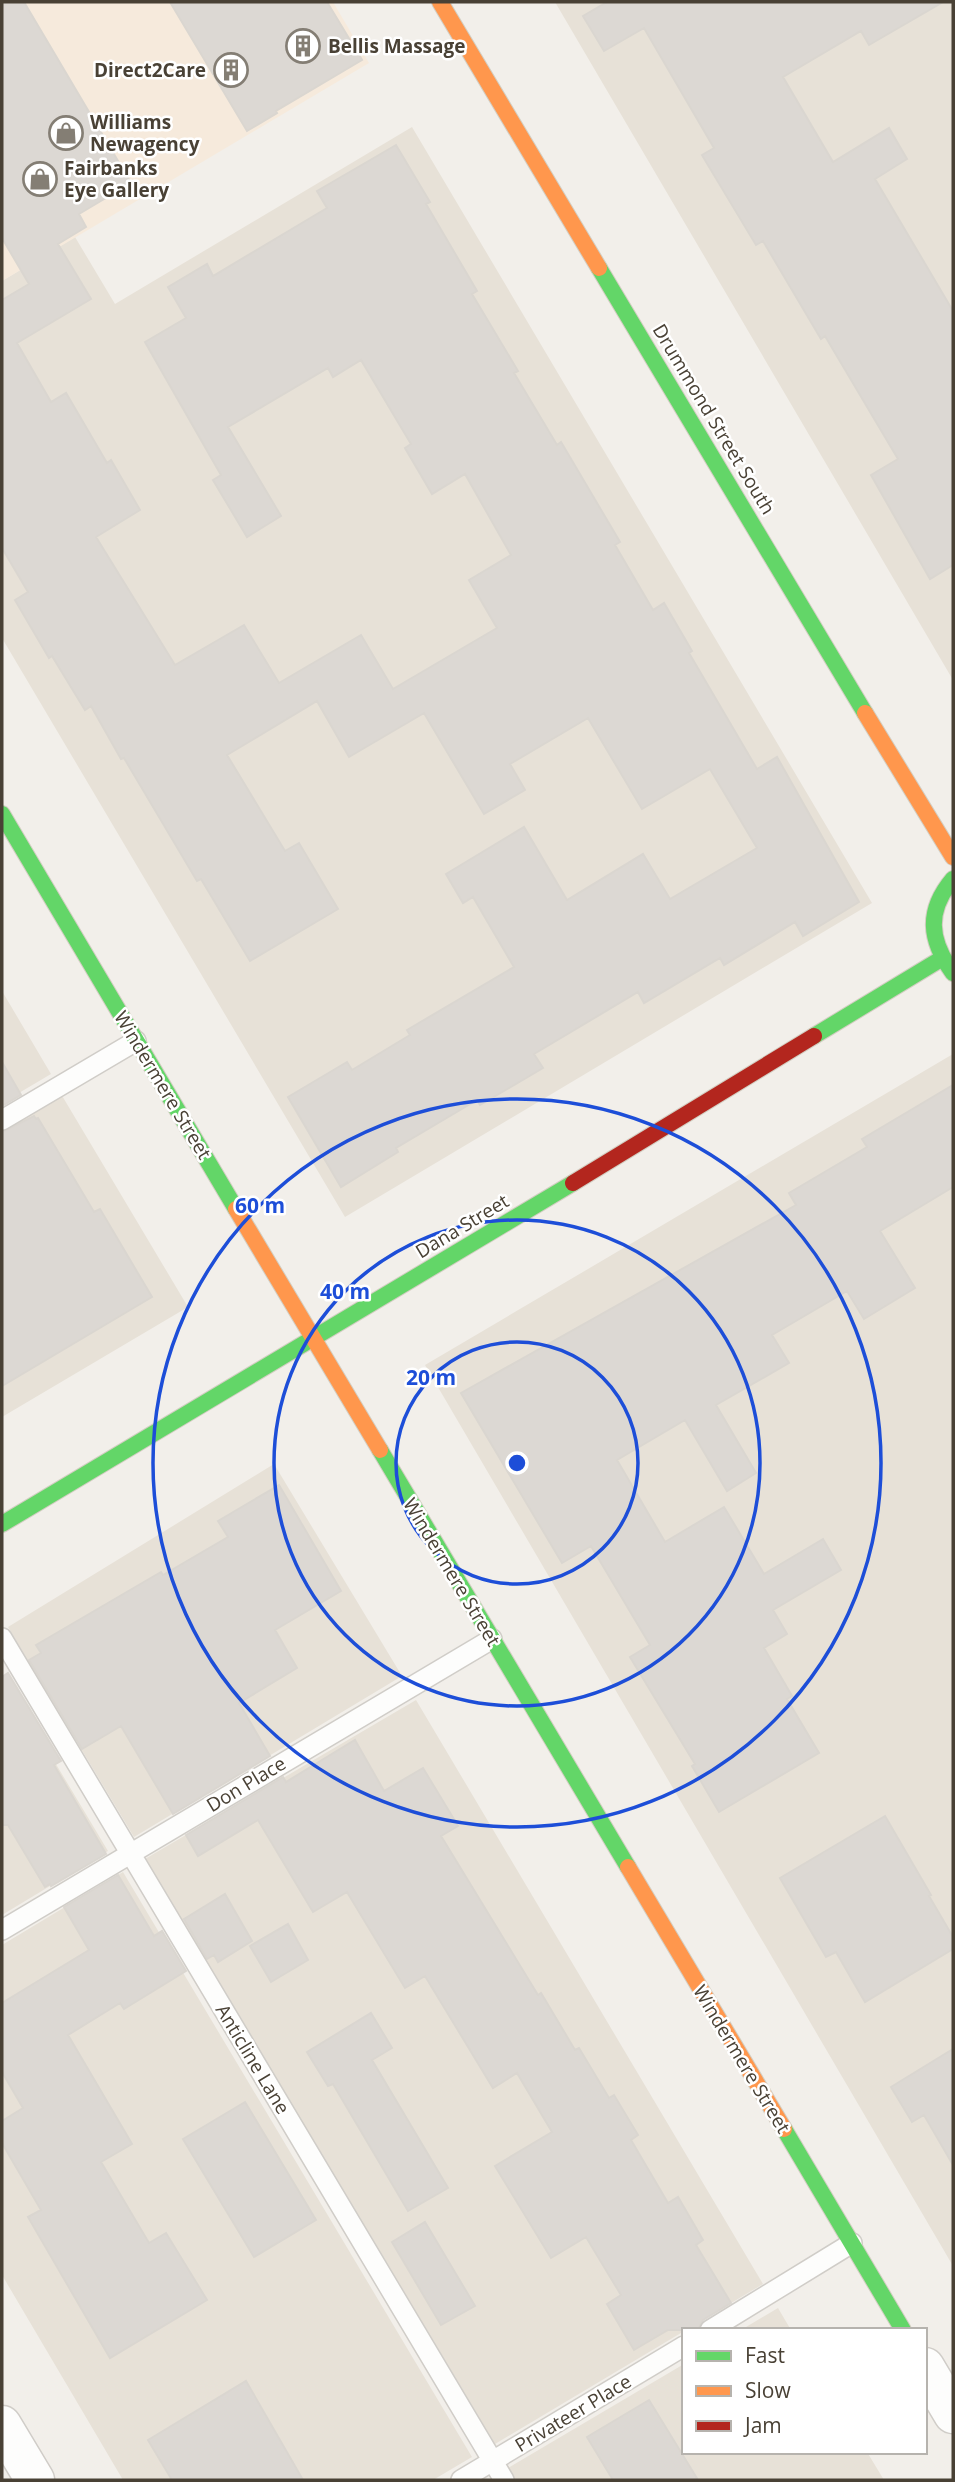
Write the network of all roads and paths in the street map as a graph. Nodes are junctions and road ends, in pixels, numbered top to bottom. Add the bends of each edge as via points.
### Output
1 (440, 2) edge
2 (2, 814) edge
3 (953, 857) edge
4 (953, 879) edge
5 (941, 959) junction
6 (953, 973) edge
7 (136, 1041) junction
8 (2, 1120) edge
9 (314, 1339) junction
10 (2, 1524) edge
11 (2, 1638) edge
12 (492, 1639) junction
13 (130, 1853) junction
14 (2, 1930) edge
15 (852, 2243) junction
16 (713, 2328) edge
17 (902, 2328) edge
18 (682, 2347) edge
19 (927, 2370) edge
20 (953, 2414) edge
21 (2, 2425) edge
22 (493, 2462) junction
23 (35, 2480) edge
24 (461, 2480) edge
25 (504, 2480) edge

1 - 3 street, Drummond Street South
2 - 7 street, Windermere Street
4 - 5 street via 934,910 933,935
5 - 6 street
5 - 9 street, Dana Street
7 - 8 lane
7 - 9 street, Windermere Street
9 - 10 street, Dana Street
9 - 12 street, Windermere Street
11 - 13 lane, Anticline Lane
12 - 13 lane, Don Place
12 - 15 street, Windermere Street
13 - 14 lane, Don Place
13 - 22 lane, Anticline Lane
15 - 16 lane
15 - 17 street, Windermere Street
18 - 22 lane, Privateer Place
19 - 20 street
21 - 23 street
22 - 24 lane, Privateer Place
22 - 25 lane, Anticline Lane

